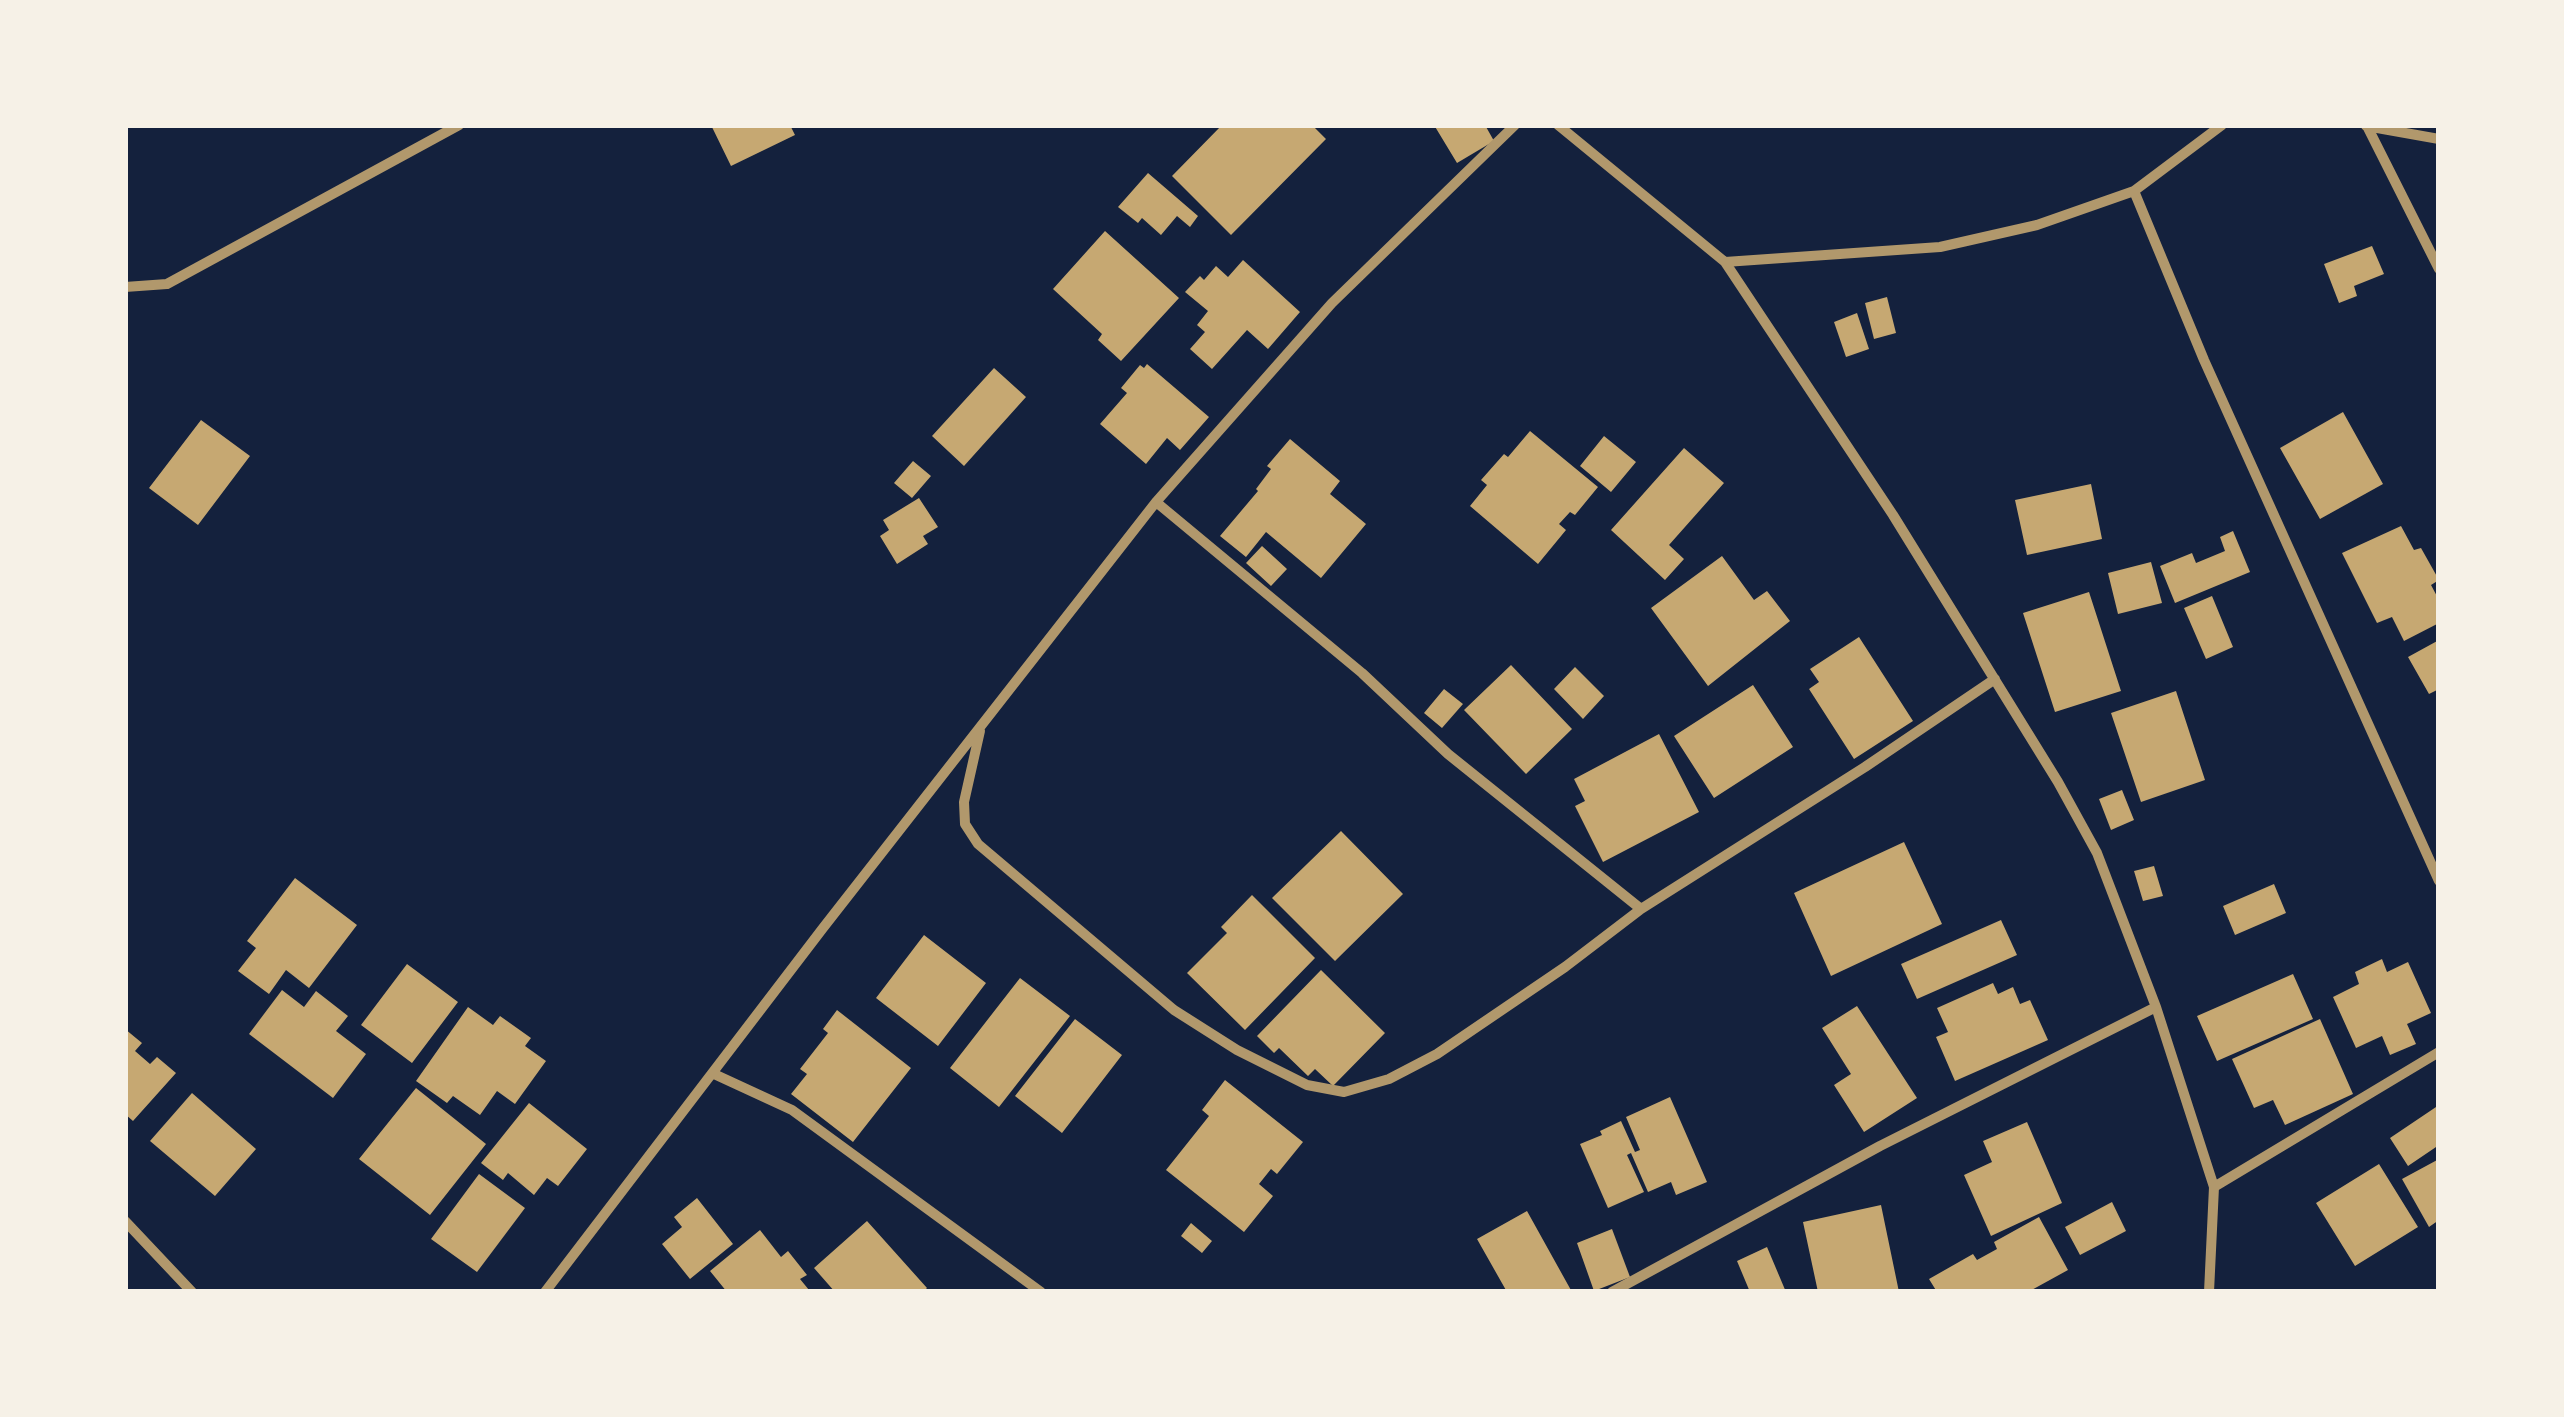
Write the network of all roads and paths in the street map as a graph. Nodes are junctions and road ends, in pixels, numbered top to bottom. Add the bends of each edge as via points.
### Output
1 (459, 125) edge
2 (1515, 125) edge
3 (1558, 125) edge
4 (2222, 125) edge
5 (2364, 126) edge
6 (2439, 139) edge
7 (2134, 191) junction
8 (1725, 262) junction
9 (2439, 269) edge
10 (125, 288) edge
11 (1156, 502) junction
12 (1995, 679) junction
13 (980, 728) junction
14 (2439, 881) edge
15 (1642, 909) junction
16 (2156, 1007) junction
17 (2439, 1052) edge
18 (714, 1074) junction
19 (2214, 1188) junction
20 (125, 1222) edge
21 (192, 1292) edge
22 (545, 1292) edge
23 (1041, 1292) edge
24 (1612, 1292) edge
25 (2209, 1292) edge

1 - 10 street via 167,284
2 - 11 street via 1332,303
3 - 8 street
4 - 7 street
5 - 6 street
5 - 9 street
7 - 8 street via 2037,225 1940,247
7 - 14 street
8 - 12 street
11 - 13 street
11 - 15 street via 1448,754
12 - 15 street
12 - 16 street via 2097,853
13 - 15 street via 964,802 965,824 978,844 1174,1010 1307,1085 1344,1092 1437,1054
13 - 18 street
16 - 19 street
16 - 24 street
17 - 19 street
18 - 22 street
18 - 23 street via 792,1110
19 - 25 street
20 - 21 street

